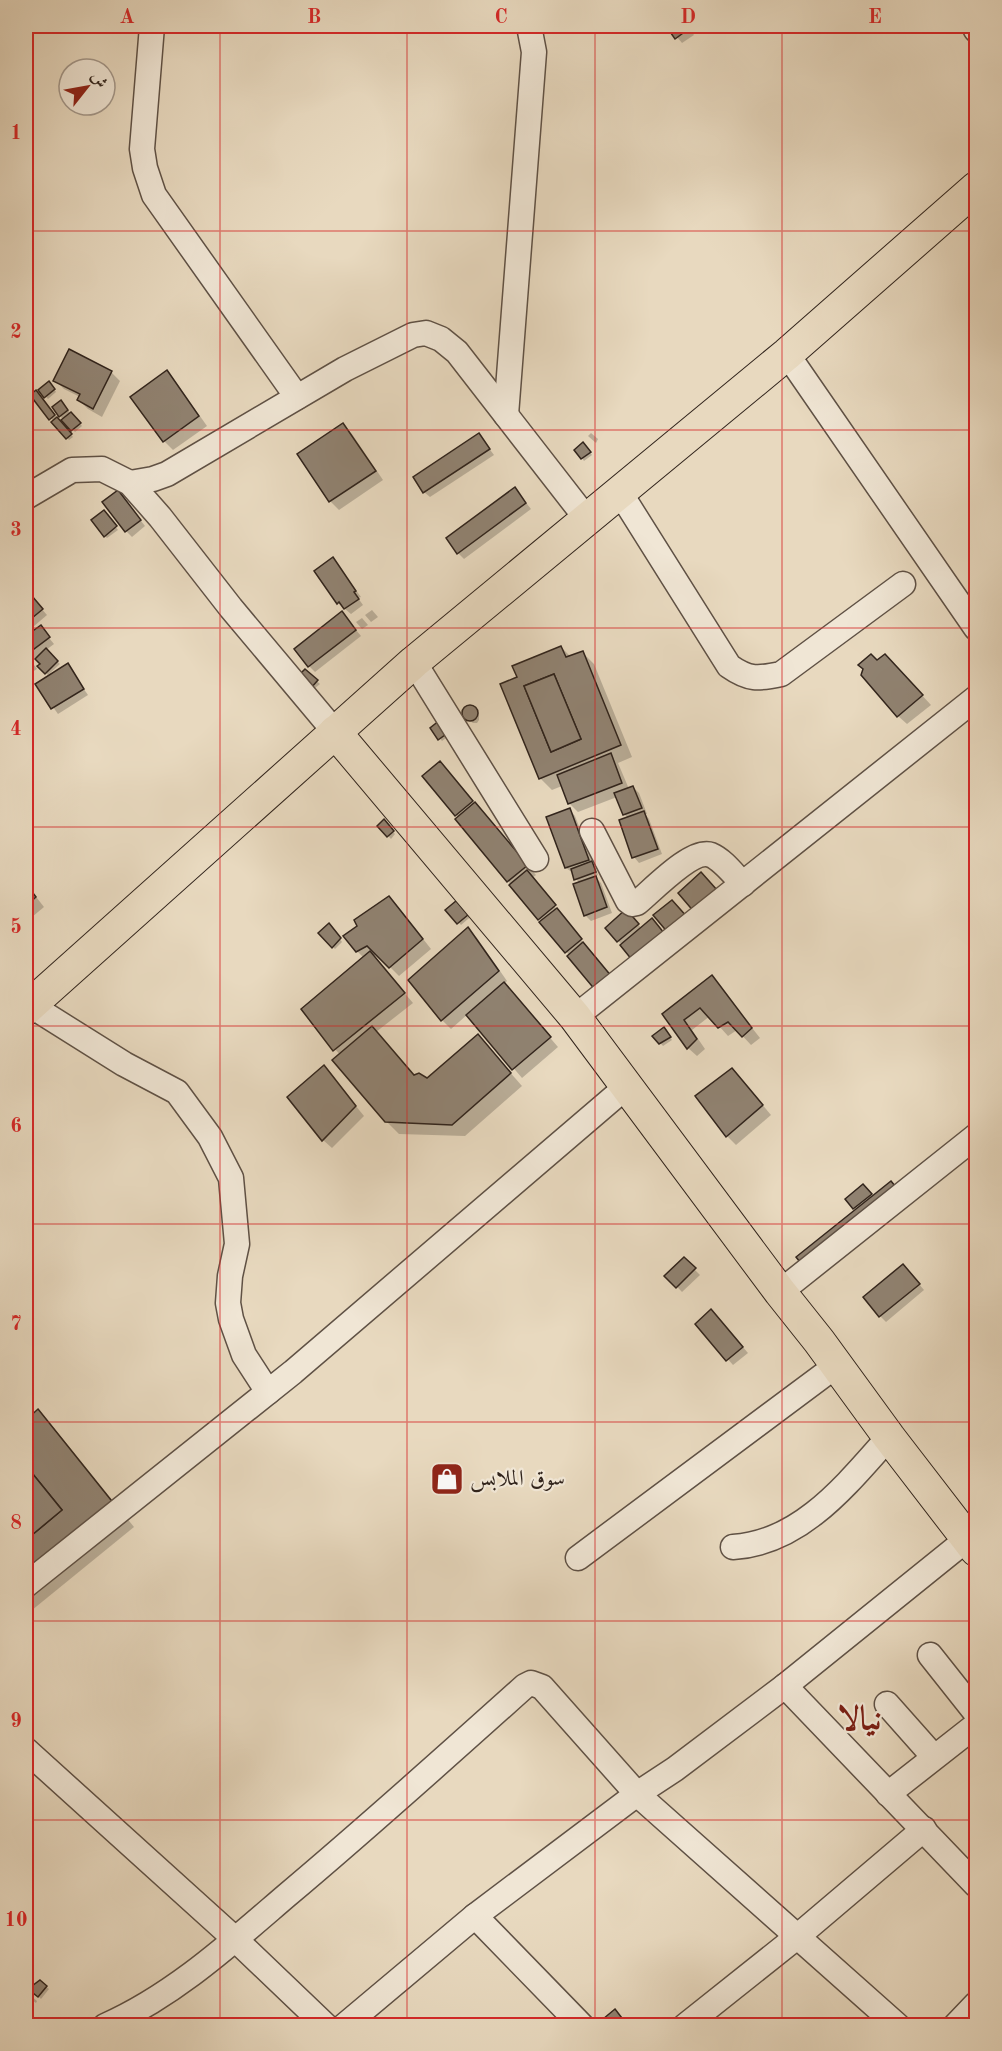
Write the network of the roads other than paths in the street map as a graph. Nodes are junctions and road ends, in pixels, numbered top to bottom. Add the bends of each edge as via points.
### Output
1 (152, 26) edge
2 (529, 26) edge
3 (974, 26) edge
4 (976, 30) edge
5 (976, 188) edge
6 (787, 354) junction
7 (297, 397) junction
8 (506, 415) junction
9 (130, 483) junction
10 (619, 491) junction
11 (26, 497) edge
12 (586, 518) junction
13 (903, 584) dead end
14 (976, 628) edge
15 (414, 662) junction
16 (976, 698) edge
17 (335, 732) junction
18 (592, 831) dead end
19 (536, 859) dead end
20 (743, 884) junction
21 (28, 1007) edge
22 (575, 1017) junction
23 (626, 1087) junction
24 (976, 1136) edge
25 (780, 1292) junction
26 (837, 1365) junction
27 (268, 1392) junction
28 (889, 1437) junction
29 (974, 1540) edge
30 (733, 1546) dead end
31 (578, 1558) dead end
32 (26, 1585) edge
33 (930, 1655) dead end
34 (785, 1686) junction
35 (887, 1704) dead end
36 (976, 1713) edge
37 (976, 1725) edge
38 (26, 1750) edge
39 (934, 1757) junction
40 (637, 1794) junction
41 (888, 1794) junction
42 (924, 1829) junction
43 (976, 1886) edge
44 (475, 1916) junction
45 (798, 1936) junction
46 (235, 1939) junction
47 (976, 2004) edge
48 (105, 2025) edge
49 (326, 2025) edge
50 (344, 2025) edge
51 (582, 2025) edge
52 (685, 2025) edge
53 (898, 2025) edge
54 (955, 2025) edge

1 - 7 street via 142,142 154,195
2 - 8 street via 534,52
3 - 4 street
5 - 6 main road
6 - 10 main road
6 - 14 street
7 - 8 street via 412,335 426,333 457,352
7 - 9 street via 167,474
8 - 12 street
9 - 11 street via 102,469 72,470
9 - 17 street
10 - 12 main road
10 - 13 street via 729,666 744,676 781,674
12 - 15 main road
15 - 17 main road
15 - 19 street
16 - 20 street
17 - 21 main road
17 - 22 main road
18 - 20 street via 632,904 691,858 703,854 713,856
20 - 22 street
21 - 27 street via 177,1092 210,1137 231,1178 237,1244 230,1276 231,1319 244,1355
22 - 23 main road
23 - 25 main road
23 - 27 street
24 - 25 street
25 - 26 main road
26 - 28 main road
26 - 31 street
27 - 32 street
28 - 29 main road
28 - 30 street via 822,1508 766,1541
29 - 34 street
33 - 36 street
34 - 40 street
34 - 41 street
35 - 39 street
37 - 39 street
38 - 46 street
39 - 41 street
40 - 44 street
40 - 45 street
40 - 46 street via 542,1687 531,1683
41 - 42 street
42 - 43 street
42 - 45 street
44 - 50 street
44 - 51 street
45 - 52 street
45 - 53 street
46 - 48 street via 176,1984
46 - 49 street
47 - 54 street

